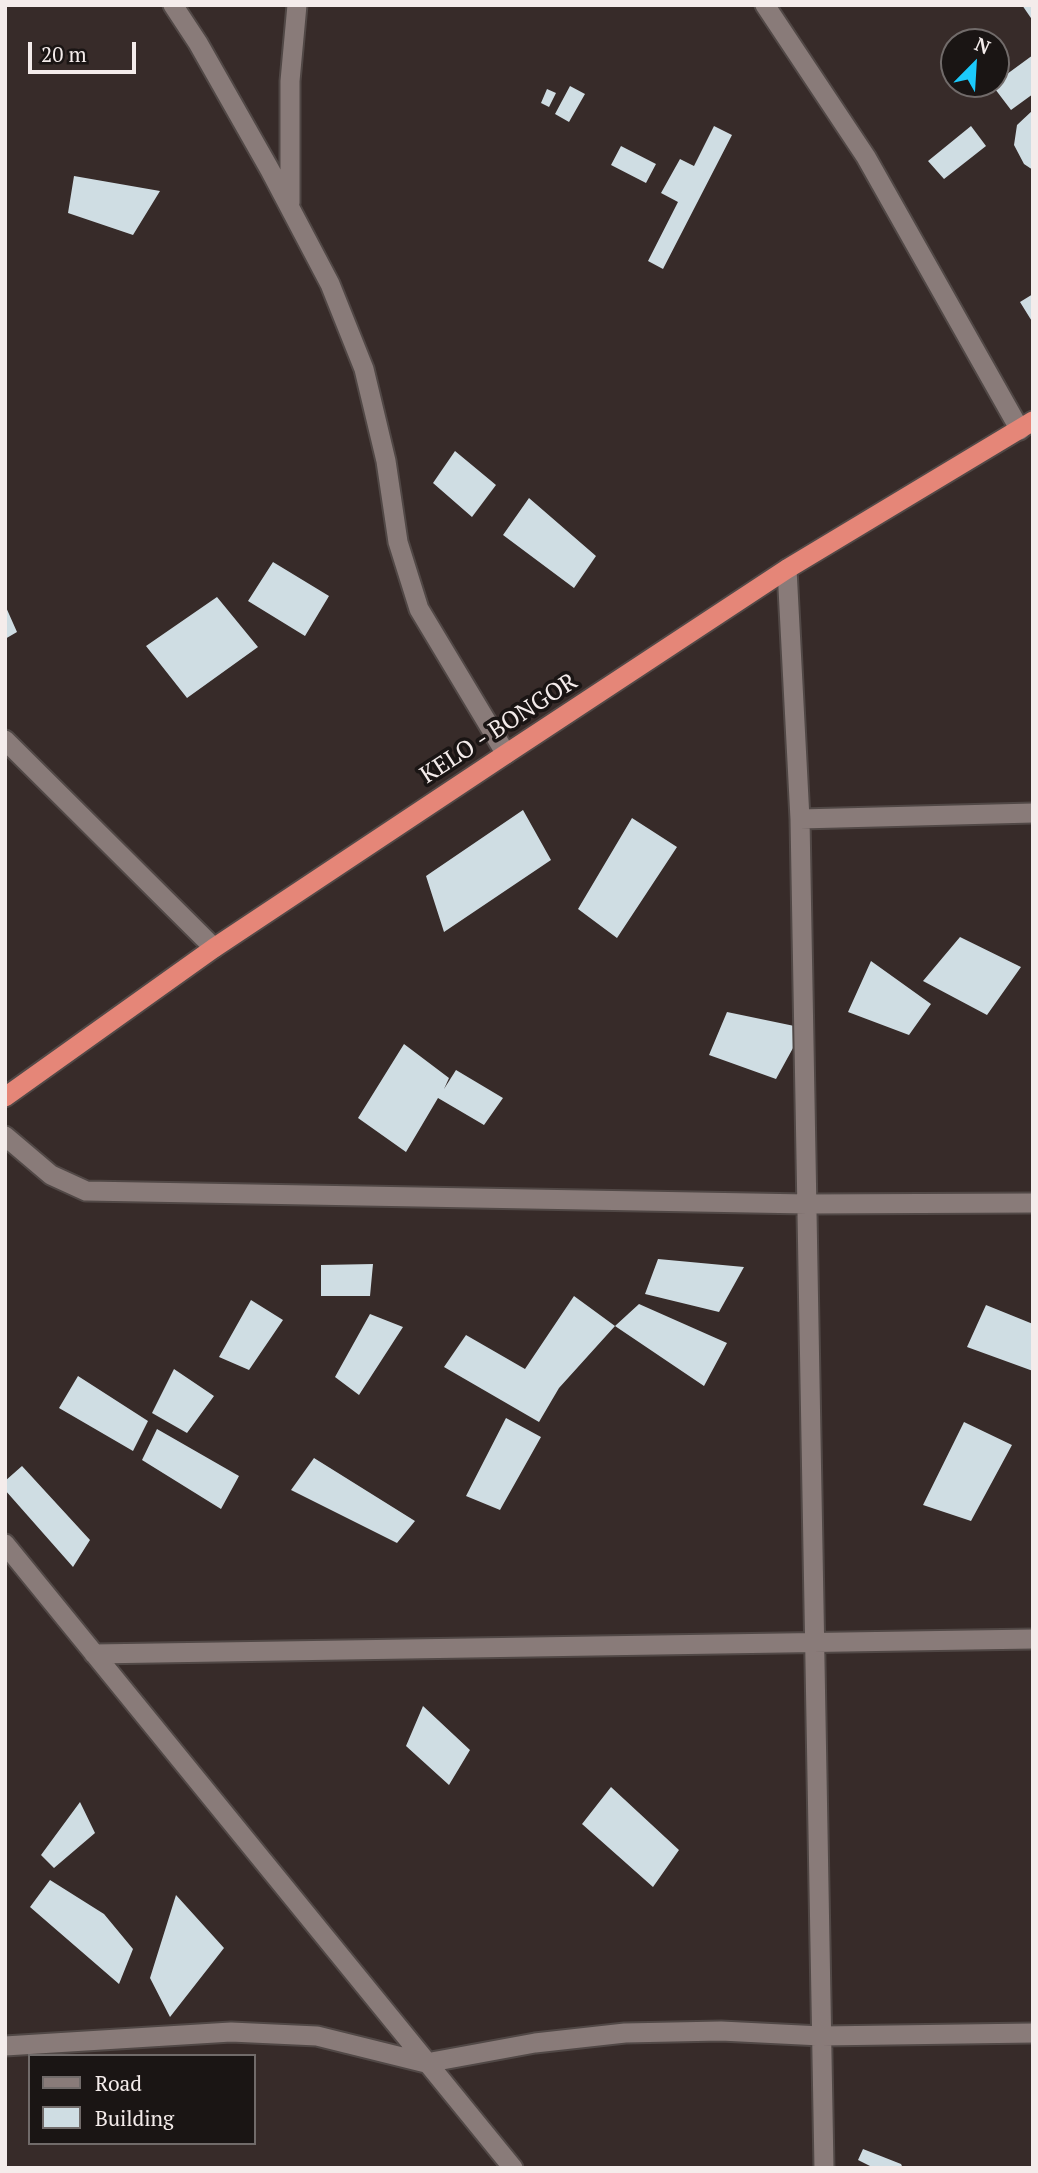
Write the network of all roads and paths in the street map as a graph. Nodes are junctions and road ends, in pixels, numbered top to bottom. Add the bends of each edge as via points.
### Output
1 (173, 5) edge
2 (297, 5) edge
3 (765, 5) edge
4 (290, 209) junction
5 (1026, 426) edge
6 (787, 569) junction
7 (5, 740) edge
8 (506, 754) junction
9 (1033, 813) edge
10 (800, 818) junction
11 (214, 948) junction
12 (5, 1097) edge
13 (5, 1136) edge
14 (1033, 1203) edge
15 (807, 1204) junction
16 (5, 1544) edge
17 (1033, 1639) edge
18 (815, 1644) junction
19 (94, 1654) junction
20 (1033, 2033) edge
21 (821, 2036) junction
22 (5, 2046) edge
23 (426, 2063) junction
24 (513, 2168) edge
25 (824, 2168) edge

1 - 4 street
2 - 4 street via 290,81
3 - 5 street via 866,157
4 - 8 street via 330,284 364,369 386,461 398,542 419,609
5 - 6 highway, KELO - BONGOR
6 - 8 highway, KELO - BONGOR
6 - 10 street
7 - 11 street
8 - 11 highway, KELO - BONGOR
9 - 10 street
10 - 15 street
11 - 12 highway, KELO - BONGOR
13 - 15 street via 51,1175 86,1191
14 - 15 street
15 - 18 street
16 - 19 street
17 - 18 street
18 - 19 street
18 - 21 street
19 - 23 street
20 - 21 street
21 - 23 street via 625,2033 535,2043
21 - 25 street
22 - 23 street via 256,2033 317,2036
23 - 24 street

